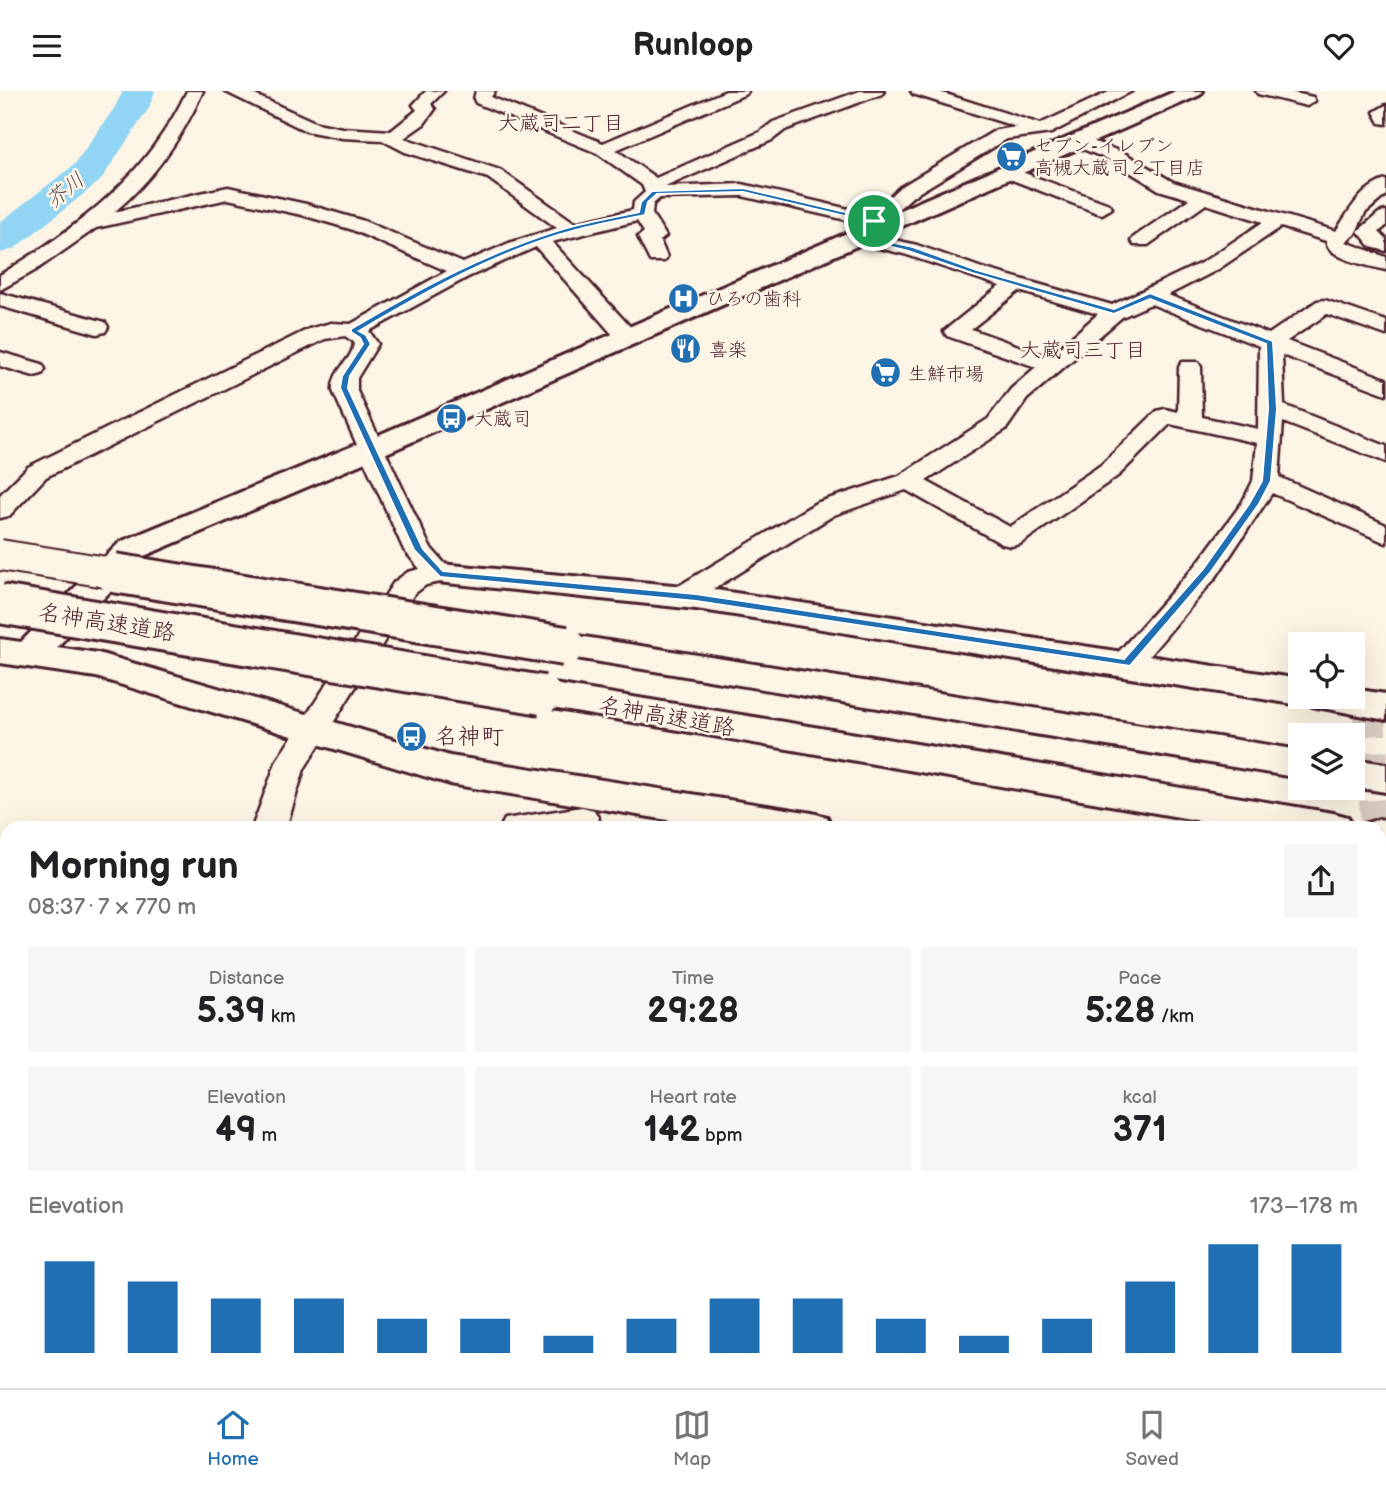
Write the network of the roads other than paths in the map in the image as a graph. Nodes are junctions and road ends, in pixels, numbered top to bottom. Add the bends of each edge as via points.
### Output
1 (195, 91) edge
2 (232, 91) edge
3 (436, 91) edge
4 (740, 91) edge
5 (876, 91) edge
6 (919, 91) edge
7 (986, 91) edge
8 (1124, 91) edge
9 (1193, 91) edge
10 (1264, 91) edge
11 (481, 92) edge
12 (1307, 101) dead end
13 (960, 104) junction
14 (1386, 110) edge
15 (1386, 119) edge
16 (1045, 129) junction
17 (393, 138) junction
18 (1080, 141) junction
19 (603, 149) junction
20 (1008, 172) junction
21 (540, 186) dead end
22 (1386, 186) edge
23 (653, 189) junction
24 (520, 191) junction
25 (1204, 197) junction
26 (1102, 208) dead end
27 (642, 214) junction
28 (1386, 217) edge
29 (1279, 220) junction
30 (92, 223) junction
31 (875, 227) junction
32 (572, 229) junction
33 (1338, 238) junction
34 (540, 240) junction
35 (1141, 241) dead end
36 (1386, 245) edge
37 (657, 257) dead end
38 (1386, 264) edge
39 (464, 271) junction
40 (0, 283) edge
41 (1017, 283) junction
42 (1150, 296) junction
43 (0, 299) edge
44 (1114, 312) junction
45 (97, 327) dead end
46 (1386, 328) edge
47 (354, 331) junction
48 (628, 338) junction
49 (1270, 343) junction
50 (0, 359) edge
51 (1051, 365) junction
52 (1190, 367) dead end
53 (34, 369) dead end
54 (1386, 387) edge
55 (1272, 409) junction
56 (1191, 422) junction
57 (1270, 439) junction
58 (371, 449) junction
59 (1386, 455) edge
60 (908, 481) junction
61 (1266, 481) junction
62 (0, 510) edge
63 (1386, 535) edge
64 (0, 555) edge
65 (440, 574) junction
66 (682, 596) junction
67 (0, 604) edge
68 (15, 653) edge
69 (1126, 663) junction
70 (1288, 690) edge
71 (1365, 704) edge
72 (1386, 707) edge
73 (314, 729) junction
74 (1288, 762) edge
75 (1365, 775) edge
76 (1386, 778) edge
77 (584, 813) edge
78 (271, 821) edge
79 (548, 821) edge
80 (706, 821) edge
81 (1291, 821) edge

1 - 30 street via 163,147
2 - 17 street via 312,127
3 - 17 street via 421,104 427,109 423,114
4 - 19 street
5 - 23 street via 779,126
6 - 13 street
7 - 13 street
8 - 16 street
9 - 18 main road
10 - 12 street
11 - 19 street via 482,99
13 - 16 street
14 - 15 street via 1382,112
16 - 18 street
16 - 31 street via 1002,134 906,192
17 - 24 street via 494,174
18 - 20 main road
18 - 25 street via 1166,185
19 - 23 street
20 - 26 street
20 - 31 main road
21 - 24 street
22 - 33 street via 1357,209 1345,234
23 - 27 street
23 - 31 street via 743,190
24 - 32 street
25 - 29 street
25 - 35 street
27 - 32 street
27 - 37 street via 656,236 648,237
28 - 36 street via 1368,231
29 - 33 street
29 - 42 street via 1210,265
30 - 39 street via 228,193 357,225
30 - 40 street
31 - 41 street via 910,249
31 - 48 main road
32 - 34 street
33 - 38 street via 1335,243 1343,250
34 - 39 street
34 - 48 street
39 - 47 street
41 - 44 street
41 - 51 street via 955,331
42 - 44 street
42 - 49 street
43 - 45 street
44 - 51 street
46 - 49 street via 1325,306
47 - 58 street via 367,344 343,384
47 - 62 street via 317,334 37,472
48 - 58 main road
49 - 54 street
49 - 55 street
50 - 53 street
51 - 60 street via 1019,394 997,424
52 - 56 street
55 - 57 street
55 - 59 street
56 - 57 street
56 - 60 street via 1165,416 1110,470 1011,538
57 - 61 street
58 - 65 street via 418,550
58 - 68 main road via 132,549
60 - 66 street via 825,509
61 - 63 street
61 - 69 street via 1206,571
64 - 74 main road, bridge
65 - 66 main road
65 - 73 street via 418,578 404,588
66 - 69 main road
67 - 81 main road, 名神高速道路, bridge
68 - 73 main road via 98,665
69 - 70 main road
71 - 72 main road
73 - 77 main road
73 - 78 street via 288,768
75 - 76 main road
77 - 79 street
77 - 80 main road

